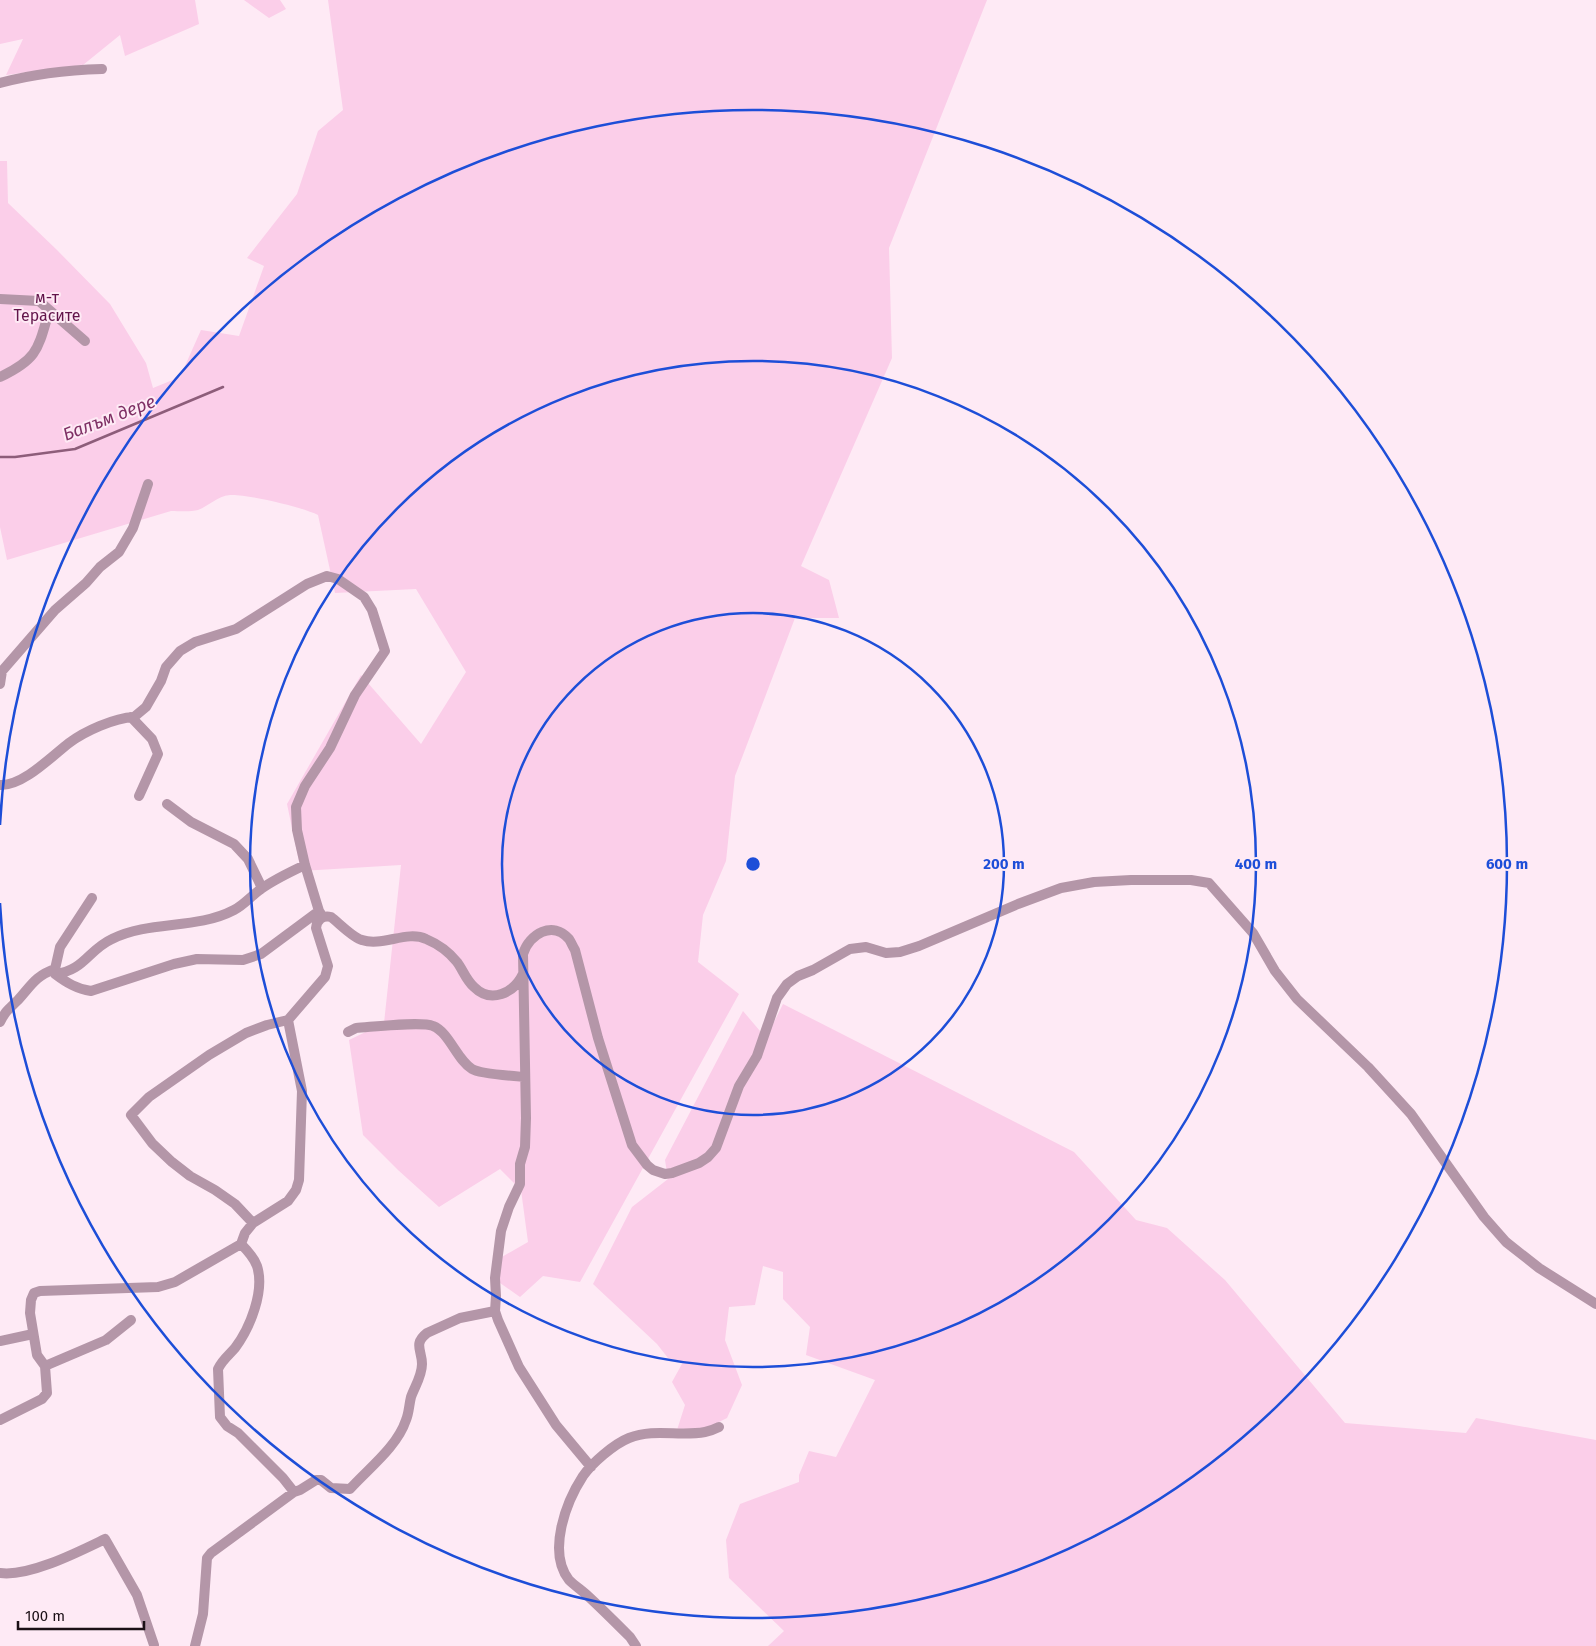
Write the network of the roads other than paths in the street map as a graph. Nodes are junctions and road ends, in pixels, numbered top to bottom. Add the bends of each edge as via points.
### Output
1 (102, 69) dead end
2 (0, 83) edge
3 (0, 299) edge
4 (49, 310) junction
5 (85, 341) dead end
6 (0, 377) edge
7 (148, 484) dead end
8 (0, 684) edge
9 (132, 716) junction
10 (0, 785) edge
11 (139, 796) dead end
12 (167, 804) dead end
13 (305, 865) junction
14 (262, 888) junction
15 (92, 898) dead end
16 (321, 914) junction
17 (55, 972) junction
18 (523, 974) junction
19 (288, 1020) junction
20 (0, 1022) edge
21 (348, 1032) dead end
22 (525, 1078) junction
23 (253, 1223) junction
24 (241, 1244) junction
25 (1596, 1304) edge
26 (495, 1311) junction
27 (131, 1320) dead end
28 (33, 1334) junction
29 (0, 1341) edge
30 (44, 1366) junction
31 (47, 1393) junction
32 (57, 1397) dead end
33 (0, 1420) edge
34 (719, 1427) dead end
35 (591, 1467) junction
36 (294, 1492) junction
37 (0, 1573) edge
38 (154, 1645) edge
39 (195, 1646) edge
40 (636, 1646) edge

1 - 2 street
3 - 4 street via 40,301
4 - 5 street
4 - 6 street via 32,357
7 - 8 street via 133,528 119,552 55,610 2,671
9 - 10 street via 87,731 26,776
9 - 11 street via 152,739 158,754
9 - 13 street via 146,707 166,667 180,651 195,642 236,629 306,584 327,576 338,579 364,598 372,610 385,651 355,694 330,748 296,807 297,830
12 - 14 street via 191,822 234,844 248,859
13 - 14 street
13 - 16 street
14 - 17 street via 235,910 203,921 140,929 112,938 81,965 66,973
15 - 17 street via 60,946
16 - 17 street via 261,954 243,960 197,958 91,991 67,983
16 - 18 street via 332,917 362,940 424,938 443,948 474,988 491,996 507,993 520,982
16 - 19 street via 316,928 328,966 326,977
17 - 20 street via 46,972 36,979 5,1011
18 - 22 street
18 - 25 street via 525,947 535,935 550,931 569,939 575,950 598,1038 632,1145 653,1170 665,1174 699,1163 716,1148 777,998 798,976 850,949 866,947 886,953 919,946 1061,888 1130,880 1209,883 1253,933 1297,1000 1368,1067 1411,1114 1457,1181 1506,1242 1539,1268
19 - 23 street via 302,1091 299,1180 288,1201
19 - 23 street via 246,1032 208,1055 149,1097 132,1115 152,1143 172,1162 235,1204
21 - 22 street via 356,1028 434,1026 464,1063 474,1070
22 - 26 street via 525,1147 520,1164 520,1184 508,1207 501,1231
23 - 24 street
24 - 28 street via 166,1285 34,1293 30,1300
24 - 36 street via 258,1267 257,1299 248,1328 218,1369 220,1417
26 - 35 street via 519,1366 556,1425
26 - 36 street via 460,1318 422,1336 418,1345 421,1374 406,1420 397,1438 350,1489 331,1488 316,1480
27 - 30 street via 106,1340
28 - 29 street
28 - 30 street via 37,1355
30 - 31 street
31 - 32 street
31 - 33 street via 42,1399
34 - 35 street via 705,1432 641,1434 617,1444
35 - 40 street via 578,1484 561,1528 562,1564 569,1580
36 - 39 street via 207,1558 203,1614
37 - 38 street via 16,1574 31,1570 105,1539 136,1595

